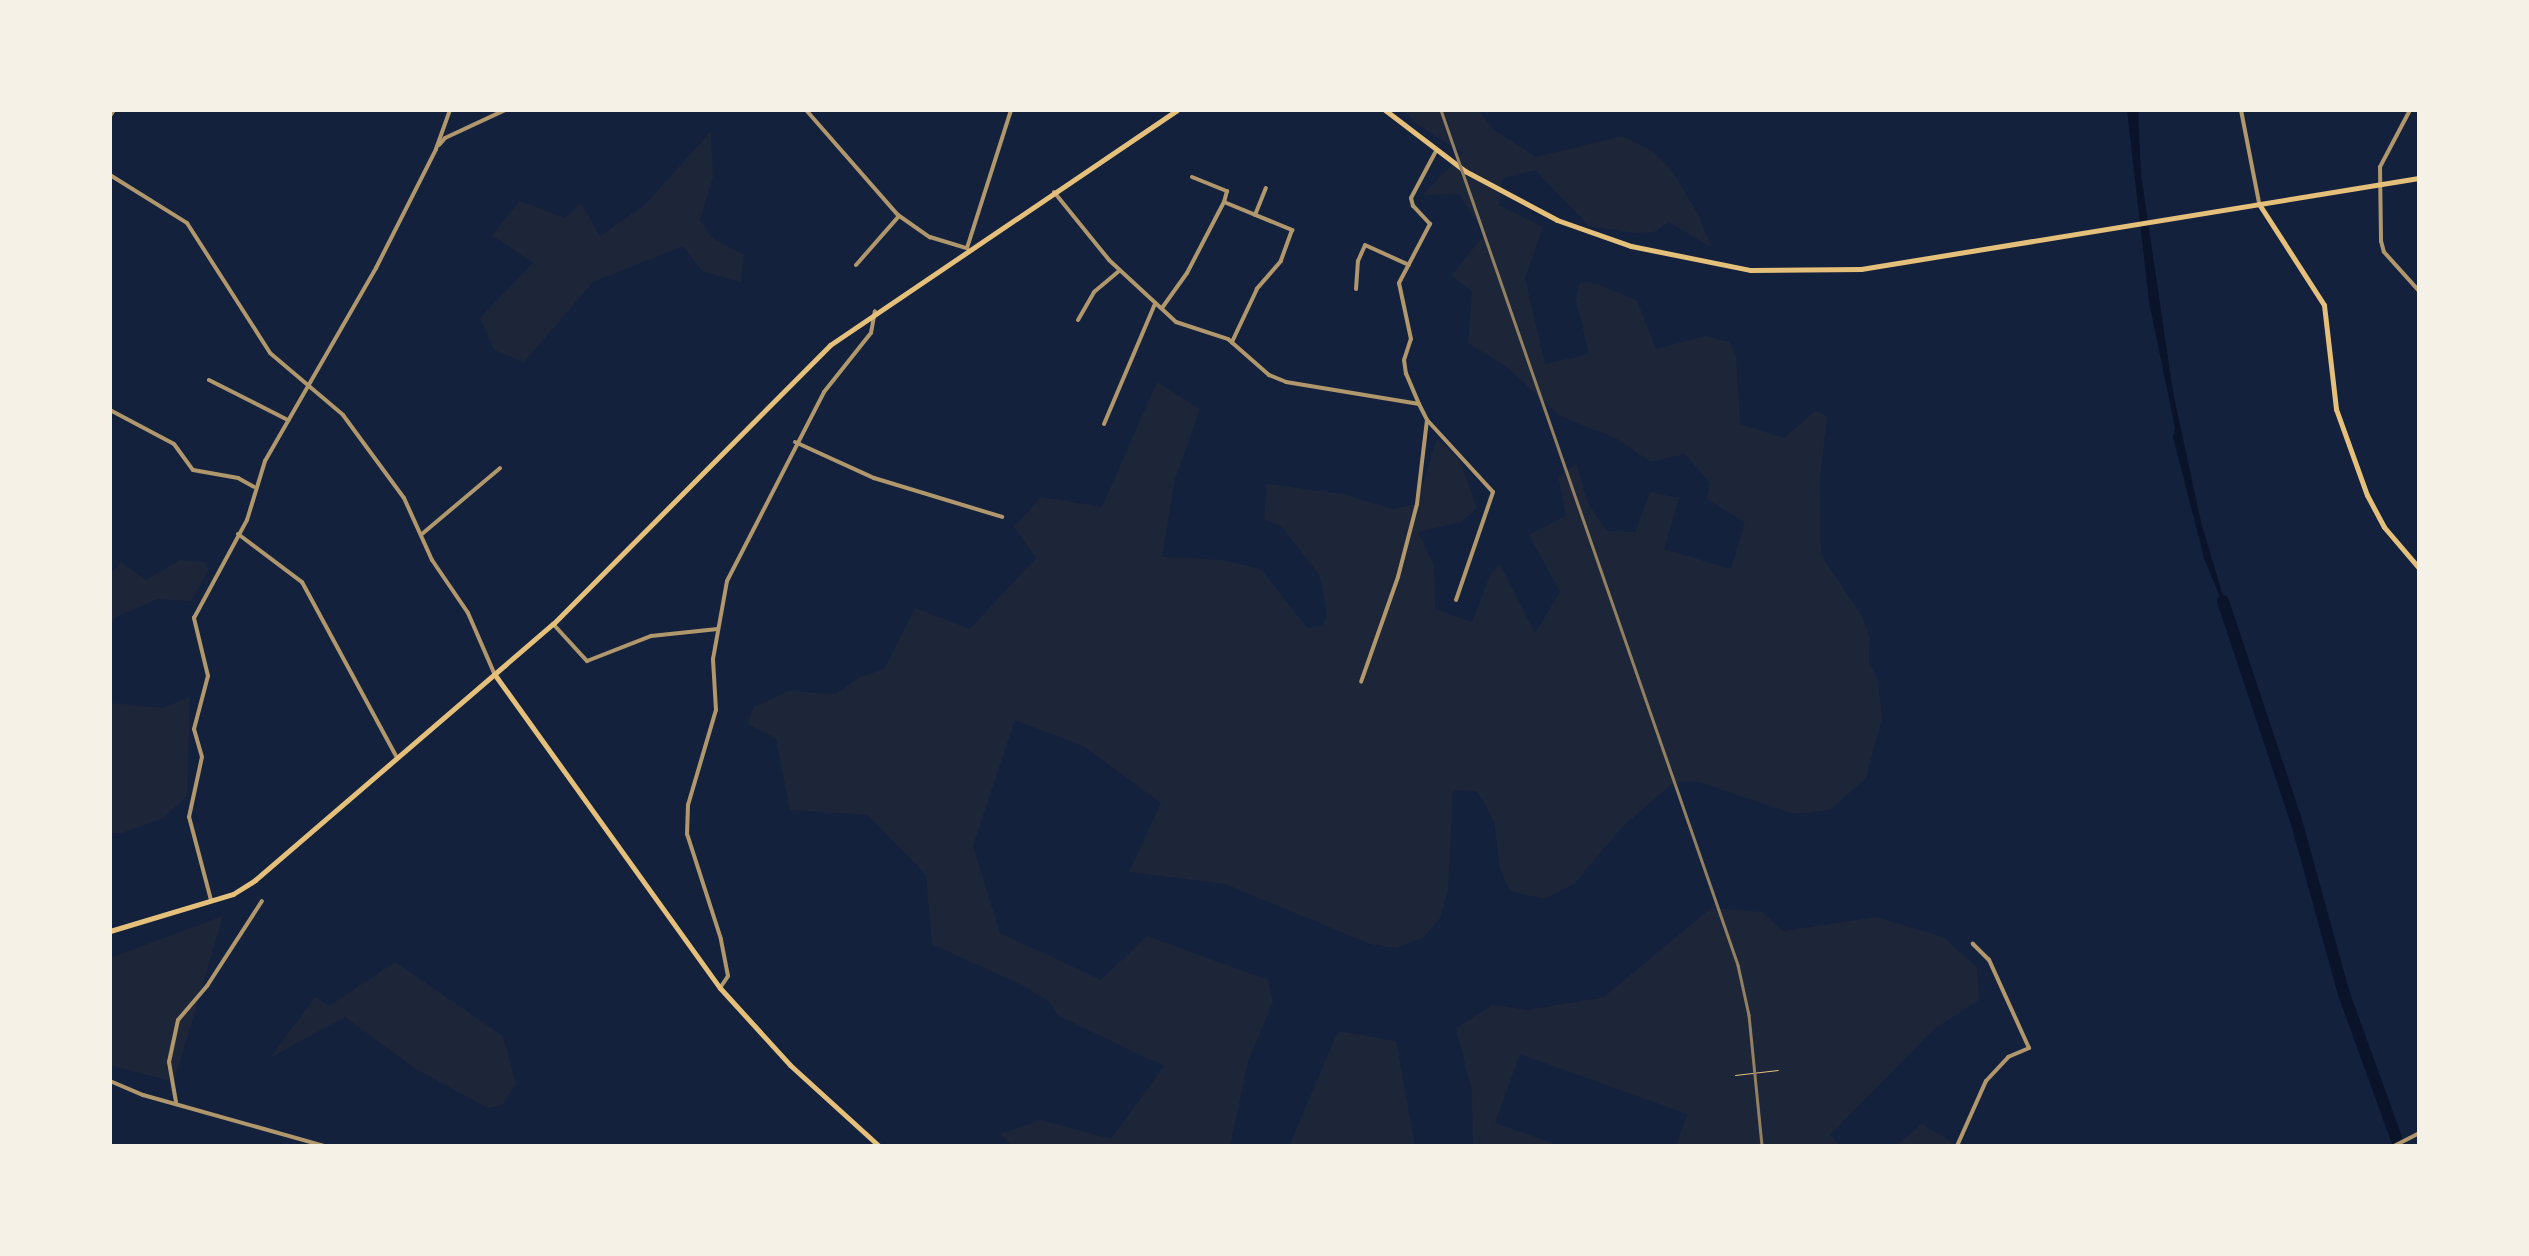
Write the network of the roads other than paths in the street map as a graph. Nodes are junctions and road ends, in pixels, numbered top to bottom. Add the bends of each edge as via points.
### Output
1 (450, 110) edge
2 (505, 110) edge
3 (806, 110) edge
4 (1011, 110) edge
5 (1177, 110) edge
6 (1385, 110) edge
7 (2240, 110) edge
8 (2410, 110) edge
9 (436, 149) junction
10 (1436, 151) junction
11 (110, 174) edge
12 (1192, 177) dead end
13 (2419, 178) edge
14 (2380, 185) junction
15 (1266, 188) dead end
16 (1054, 192) junction
17 (1224, 202) junction
18 (2259, 204) junction
19 (1255, 215) junction
20 (900, 216) junction
21 (968, 248) junction
22 (1409, 264) junction
23 (856, 265) dead end
24 (1119, 272) junction
25 (1356, 290) dead end
26 (2419, 291) edge
27 (1155, 304) junction
28 (1161, 309) junction
29 (875, 311) junction
30 (1078, 320) dead end
31 (1232, 342) junction
32 (209, 380) dead end
33 (308, 384) junction
34 (1419, 404) junction
35 (110, 410) edge
36 (288, 420) junction
37 (1426, 420) junction
38 (1104, 424) dead end
39 (796, 442) junction
40 (500, 468) dead end
41 (254, 487) junction
42 (1002, 517) dead end
43 (238, 534) junction
44 (422, 534) junction
45 (2419, 568) edge
46 (1456, 600) dead end
47 (552, 624) junction
48 (718, 629) junction
49 (495, 676) junction
50 (1361, 682) dead end
51 (397, 758) junction
52 (212, 900) junction
53 (262, 902) dead end
54 (110, 931) edge
55 (1973, 944) dead end
56 (720, 988) junction
57 (110, 1081) edge
58 (176, 1102) junction
59 (2416, 1134) edge
60 (324, 1146) edge
61 (879, 1146) edge
62 (1957, 1146) edge
63 (2394, 1146) edge

1 - 9 street
2 - 9 street via 445,138
3 - 20 street
4 - 21 street
5 - 16 main road
6 - 10 main road
7 - 18 street
8 - 14 street via 2380,167
9 - 33 street
10 - 18 main road via 1484,183 1586,232 1750,270 1861,269
10 - 22 street via 1411,198 1430,224
11 - 33 street via 187,222 270,353
12 - 17 street via 1227,191
13 - 14 main road
14 - 18 main road
14 - 26 street via 2384,252
15 - 19 street
16 - 21 main road
16 - 24 street
17 - 19 street
17 - 28 street via 1188,273
18 - 45 main road via 2324,306 2336,409 2367,495
19 - 31 street via 1292,230
20 - 21 street via 930,238
20 - 23 street
21 - 29 main road
22 - 25 street via 1365,245
22 - 34 street via 1399,283 1411,339 1404,360
24 - 27 street
24 - 30 street via 1094,292
27 - 28 street
27 - 38 street
28 - 31 street via 1176,322
29 - 39 street via 871,333 836,374
29 - 47 main road via 792,378
31 - 34 street via 1286,382
32 - 36 street
33 - 36 street
33 - 44 street via 343,414
34 - 37 street
35 - 41 street via 174,444 194,470
36 - 41 street
37 - 46 street via 1493,492
37 - 50 street via 1417,504
39 - 42 street via 874,478
39 - 48 street via 736,557
40 - 44 street
41 - 43 street
43 - 51 street via 302,582
43 - 52 street via 194,618 208,676 194,729 202,757 190,817
44 - 49 street via 468,612
47 - 48 street via 587,661 652,636
47 - 49 main road
48 - 56 street via 716,710 686,834 721,940 728,976
49 - 51 main road
49 - 56 main road
51 - 52 main road via 255,880
52 - 54 main road
53 - 58 street via 178,1020 169,1062
55 - 62 street via 1989,960 2029,1048 2008,1057 1986,1081
56 - 61 main road via 813,1088
57 - 58 street
58 - 60 street
59 - 63 street

